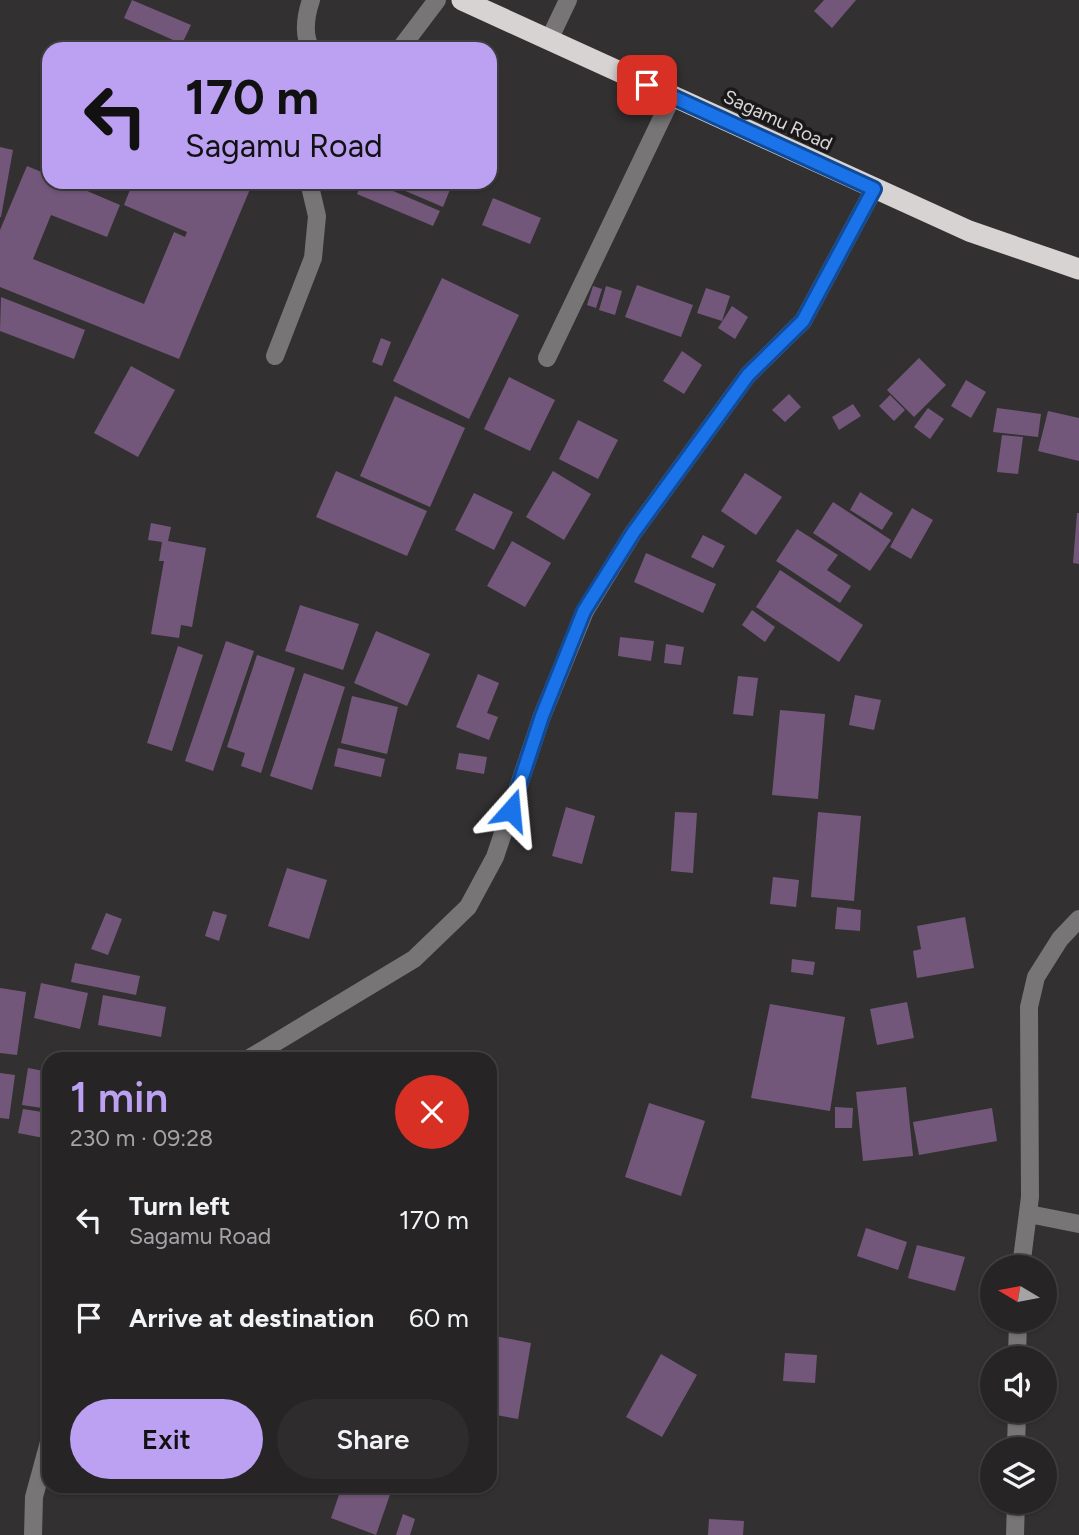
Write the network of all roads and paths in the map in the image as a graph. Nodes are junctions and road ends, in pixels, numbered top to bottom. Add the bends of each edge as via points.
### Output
1 (311, 0) edge
2 (437, 0) edge
3 (462, 0) edge
4 (568, 0) edge
5 (549, 40) junction
6 (308, 42) edge
7 (405, 42) edge
8 (672, 97) junction
9 (311, 189) edge
10 (874, 189) junction
11 (1079, 269) edge
12 (275, 356) dead end
13 (547, 358) dead end
14 (1079, 919) edge
15 (260, 1052) edge
16 (1029, 1213) junction
17 (1079, 1224) edge
18 (1023, 1255) edge
19 (42, 1468) edge
20 (1016, 1514) edge
21 (33, 1535) edge
22 (1015, 1535) edge

1 - 6 street via 306,14
2 - 7 street
3 - 5 highway, Sagamu Road
4 - 5 street
5 - 8 highway, Sagamu Road
8 - 10 highway, Sagamu Road
8 - 13 street
9 - 12 street via 317,216 313,258
10 - 11 highway, Sagamu Road via 969,231
10 - 15 street via 803,321 748,375 633,533 584,611 542,716 495,857 468,907 414,959
14 - 16 street via 1036,977 1029,1007
16 - 17 street
16 - 18 street
19 - 21 street via 34,1497
20 - 22 street

